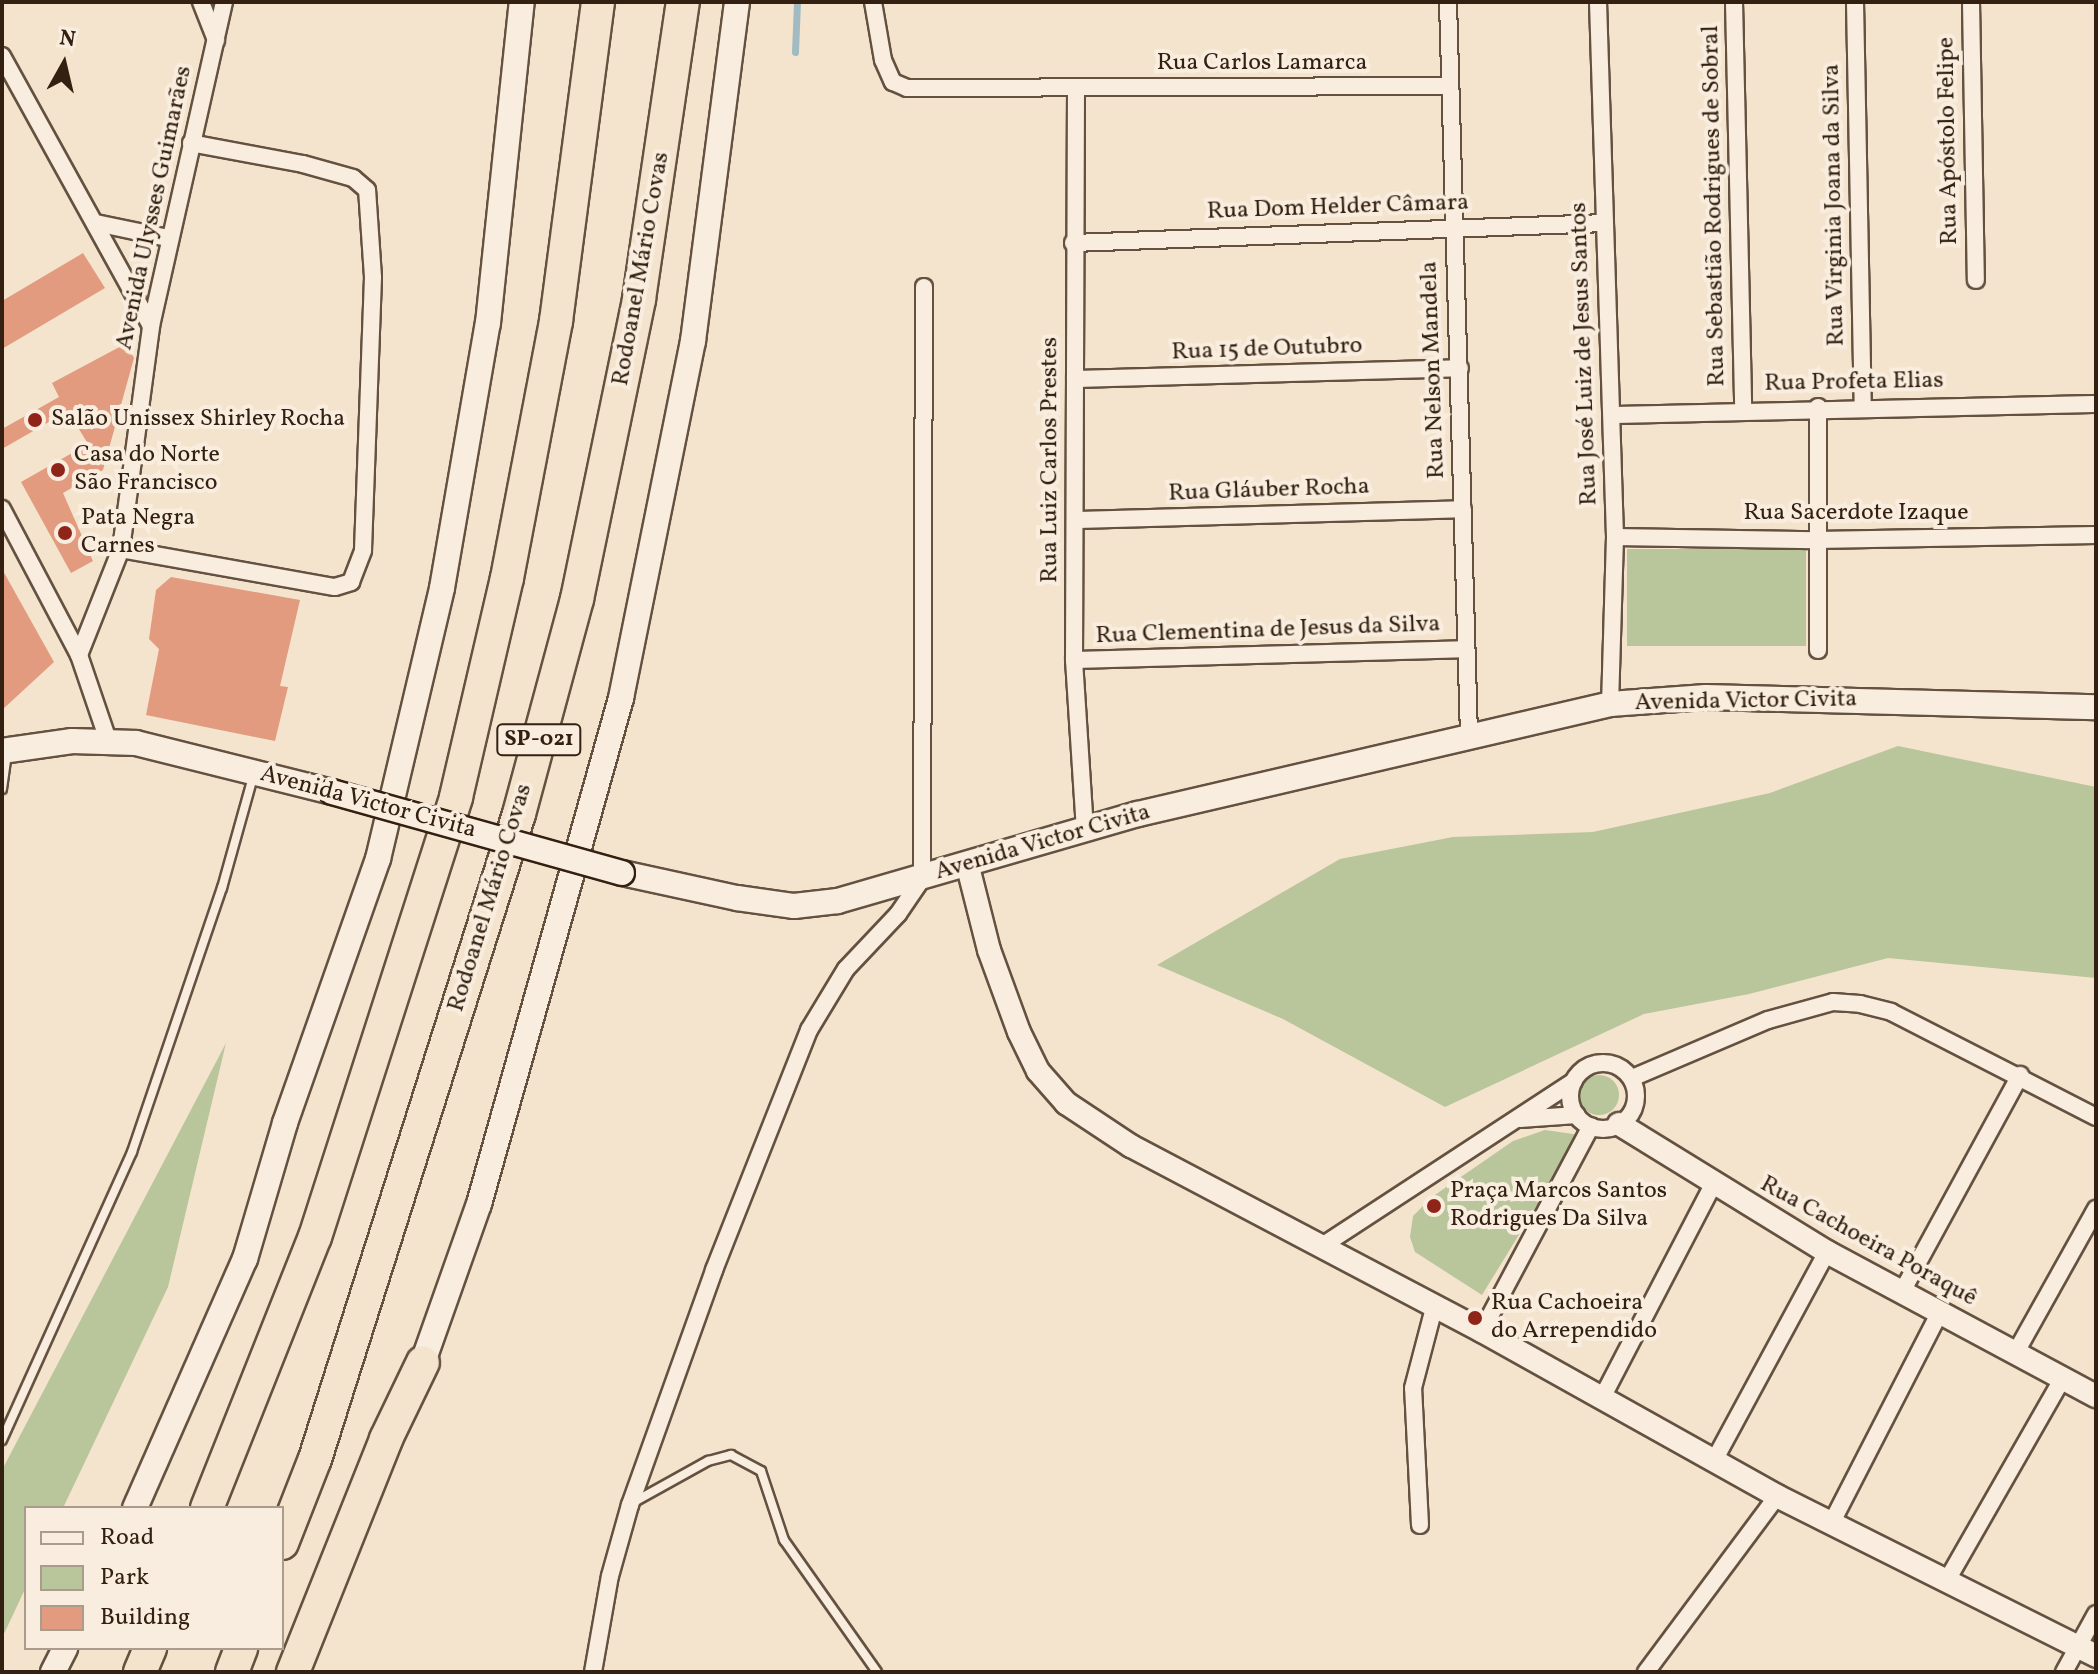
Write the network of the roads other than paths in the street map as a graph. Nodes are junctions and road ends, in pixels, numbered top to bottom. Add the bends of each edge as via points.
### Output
1 (201, 2) edge
2 (224, 2) edge
3 (522, 2) edge
4 (598, 2) edge
5 (683, 2) edge
6 (737, 2) edge
7 (873, 2) edge
8 (1448, 2) edge
9 (1598, 2) edge
10 (1734, 2) edge
11 (1855, 2) edge
12 (1971, 2) edge
13 (216, 40) junction
14 (2, 56) edge
15 (1448, 86) junction
16 (1076, 89) junction
17 (191, 143) junction
18 (96, 223) junction
19 (1605, 223) junction
20 (1452, 228) junction
21 (168, 238) junction
22 (1073, 243) junction
23 (1976, 280) dead end
24 (924, 287) dead end
25 (151, 326) junction
26 (1460, 368) junction
27 (1075, 379) junction
28 (2096, 404) edge
29 (1818, 407) junction
30 (1863, 407) junction
31 (1743, 408) junction
32 (1613, 415) junction
33 (2, 509) edge
34 (1463, 509) junction
35 (1077, 520) junction
36 (2096, 535) edge
37 (1615, 537) junction
38 (1816, 540) junction
39 (121, 549) junction
40 (1464, 649) junction
41 (1818, 650) dead end
42 (79, 655) junction
43 (1074, 660) junction
44 (1610, 704) junction
45 (2096, 707) edge
46 (1469, 737) junction
47 (108, 740) junction
48 (5, 750) edge
49 (254, 772) junction
50 (2, 789) edge
51 (1085, 830) junction
52 (968, 867) junction
53 (922, 879) junction
54 (2020, 1075) junction
55 (1632, 1078) junction
56 (1574, 1081) junction
57 (1577, 1115) junction
58 (2096, 1117) edge
59 (1518, 1119) junction
60 (1619, 1124) junction
61 (1591, 1126) junction
62 (1713, 1185) junction
63 (2096, 1209) edge
64 (1322, 1246) junction
65 (1827, 1252) junction
66 (1903, 1290) junction
67 (1434, 1308) junction
68 (1940, 1312) junction
69 (1482, 1331) junction
70 (2016, 1352) junction
71 (423, 1362) junction
72 (2063, 1378) junction
73 (2096, 1396) edge
74 (1602, 1398) junction
75 (2, 1440) edge
76 (1715, 1459) junction
77 (1777, 1496) junction
78 (630, 1505) junction
79 (136, 1506) edge
80 (208, 1506) edge
81 (1832, 1522) junction
82 (1420, 1525) dead end
83 (284, 1538) edge
84 (1946, 1582) junction
85 (2096, 1614) edge
86 (64, 1650) edge
87 (149, 1650) edge
88 (240, 1650) edge
89 (2087, 1651) edge
90 (53, 1672) edge
91 (140, 1672) edge
92 (232, 1672) edge
93 (293, 1672) edge
94 (315, 1672) edge
95 (593, 1672) edge
96 (877, 1672) edge
97 (1646, 1672) edge
98 (2064, 1672) edge

1 - 13 street
2 - 13 street, Avenida Ulysses Guimarães
3 - 79 main road via 486,338 442,588 378,859 285,1123 245,1259
4 - 80 highway, SP-021 via 556,321 507,578 456,797 315,1237
5 - 83 highway, Rodoanel Mário Covas / SP-021 via 639,299 577,599 519,814 315,1459
6 - 71 main road via 693,341 631,651 589,820 479,1204
7 - 16 street, Rua Carlos Lamarca via 893,82 907,88
8 - 15 street, Rua Nelson Mandela
9 - 19 street, Rua José Luiz de Jesus Santos
10 - 31 street, Rua Sebastião Rodrigues de Sobral
11 - 30 street, Rua Virginia Joana da Silva
12 - 23 street, Rua Apóstolo Felipe
13 - 17 street, Avenida Ulysses Guimarães
14 - 18 street
15 - 16 street, Rua Carlos Lamarca
15 - 20 street, Rua Nelson Mandela
16 - 22 street, Rua Luiz Carlos Prestes
17 - 21 street, Avenida Ulysses Guimarães
17 - 39 street via 353,178 367,190 371,206 363,550 351,582 335,587
18 - 21 street
18 - 25 street
19 - 20 street, Rua Dom Helder Câmara
19 - 32 street, Rua José Luiz de Jesus Santos
20 - 22 street, Rua Dom Helder Câmara
20 - 26 street, Rua Nelson Mandela
21 - 25 street, Avenida Ulysses Guimarães
22 - 27 street, Rua Luiz Carlos Prestes
24 - 53 street
25 - 39 street, Avenida Ulysses Guimarães
26 - 27 street, Rua 15 de Outubro
26 - 34 street, Rua Nelson Mandela
27 - 35 street, Rua Luiz Carlos Prestes
28 - 30 street, Rua Profeta Elias
29 - 30 street, Rua Profeta Elias
29 - 31 street, Rua Profeta Elias
29 - 38 street
31 - 32 street, Rua Profeta Elias
32 - 37 street, Rua José Luiz de Jesus Santos
33 - 42 street
34 - 35 street, Rua Gláuber Rocha
34 - 40 street, Rua Nelson Mandela
35 - 43 street, Rua Luiz Carlos Prestes
36 - 38 street, Rua Sacerdote Izaque
37 - 38 street, Rua Sacerdote Izaque
37 - 44 street, Rua José Luiz de Jesus Santos
38 - 41 street
39 - 42 street, Avenida Ulysses Guimarães
40 - 43 street, Rua Clementina de Jesus da Silva
40 - 46 street, Rua Nelson Mandela
42 - 47 street
43 - 51 street, Rua Luiz Carlos Prestes
44 - 45 main road, Avenida Victor Civita via 1706,697
44 - 46 main road, Avenida Victor Civita
46 - 51 main road, Avenida Victor Civita
47 - 48 main road, Avenida Victor Civita
47 - 49 main road, Avenida Victor Civita
48 - 50 lane
49 - 53 main road, Avenida Victor Civita, bridge via 622,873 794,906 838,901
49 - 75 lane via 222,888 132,1152
51 - 52 main road, Avenida Victor Civita
52 - 53 main road, Avenida Victor Civita
52 - 64 street via 989,950 1019,1032 1038,1071 1066,1103 1131,1146
53 - 78 street via 898,914 846,969 809,1030 714,1270
54 - 55 street via 1891,1012 1833,1002 1768,1020
54 - 58 street
54 - 66 street
55 - 56 street via 1617,1065 1597,1063
55 - 60 street via 1636,1104
56 - 57 street via 1570,1099
56 - 59 street
57 - 59 street
57 - 61 street
59 - 64 street
60 - 61 street
60 - 62 street, Rua Cachoeira Poraquê
61 - 69 street
62 - 65 street, Rua Cachoeira Poraquê
62 - 74 street
63 - 70 street
64 - 67 street
65 - 66 street, Rua Cachoeira Poraquê
65 - 76 street
66 - 68 street, Rua Cachoeira Poraquê
67 - 69 street
67 - 82 street via 1413,1388
68 - 70 street, Rua Cachoeira Poraquê
68 - 81 street
69 - 74 street
70 - 72 street, Rua Cachoeira Poraquê
71 - 93 highway via 386,1439
71 - 94 highway via 401,1443
72 - 73 street, Rua Cachoeira Poraquê
72 - 84 street
74 - 76 street
76 - 77 street
77 - 81 street
77 - 97 street
78 - 95 street via 610,1576
78 - 96 lane via 708,1461 731,1455 761,1471 784,1540
81 - 84 street
84 - 89 street
85 - 89 street
86 - 90 main road
87 - 91 highway
88 - 92 highway
89 - 98 street

